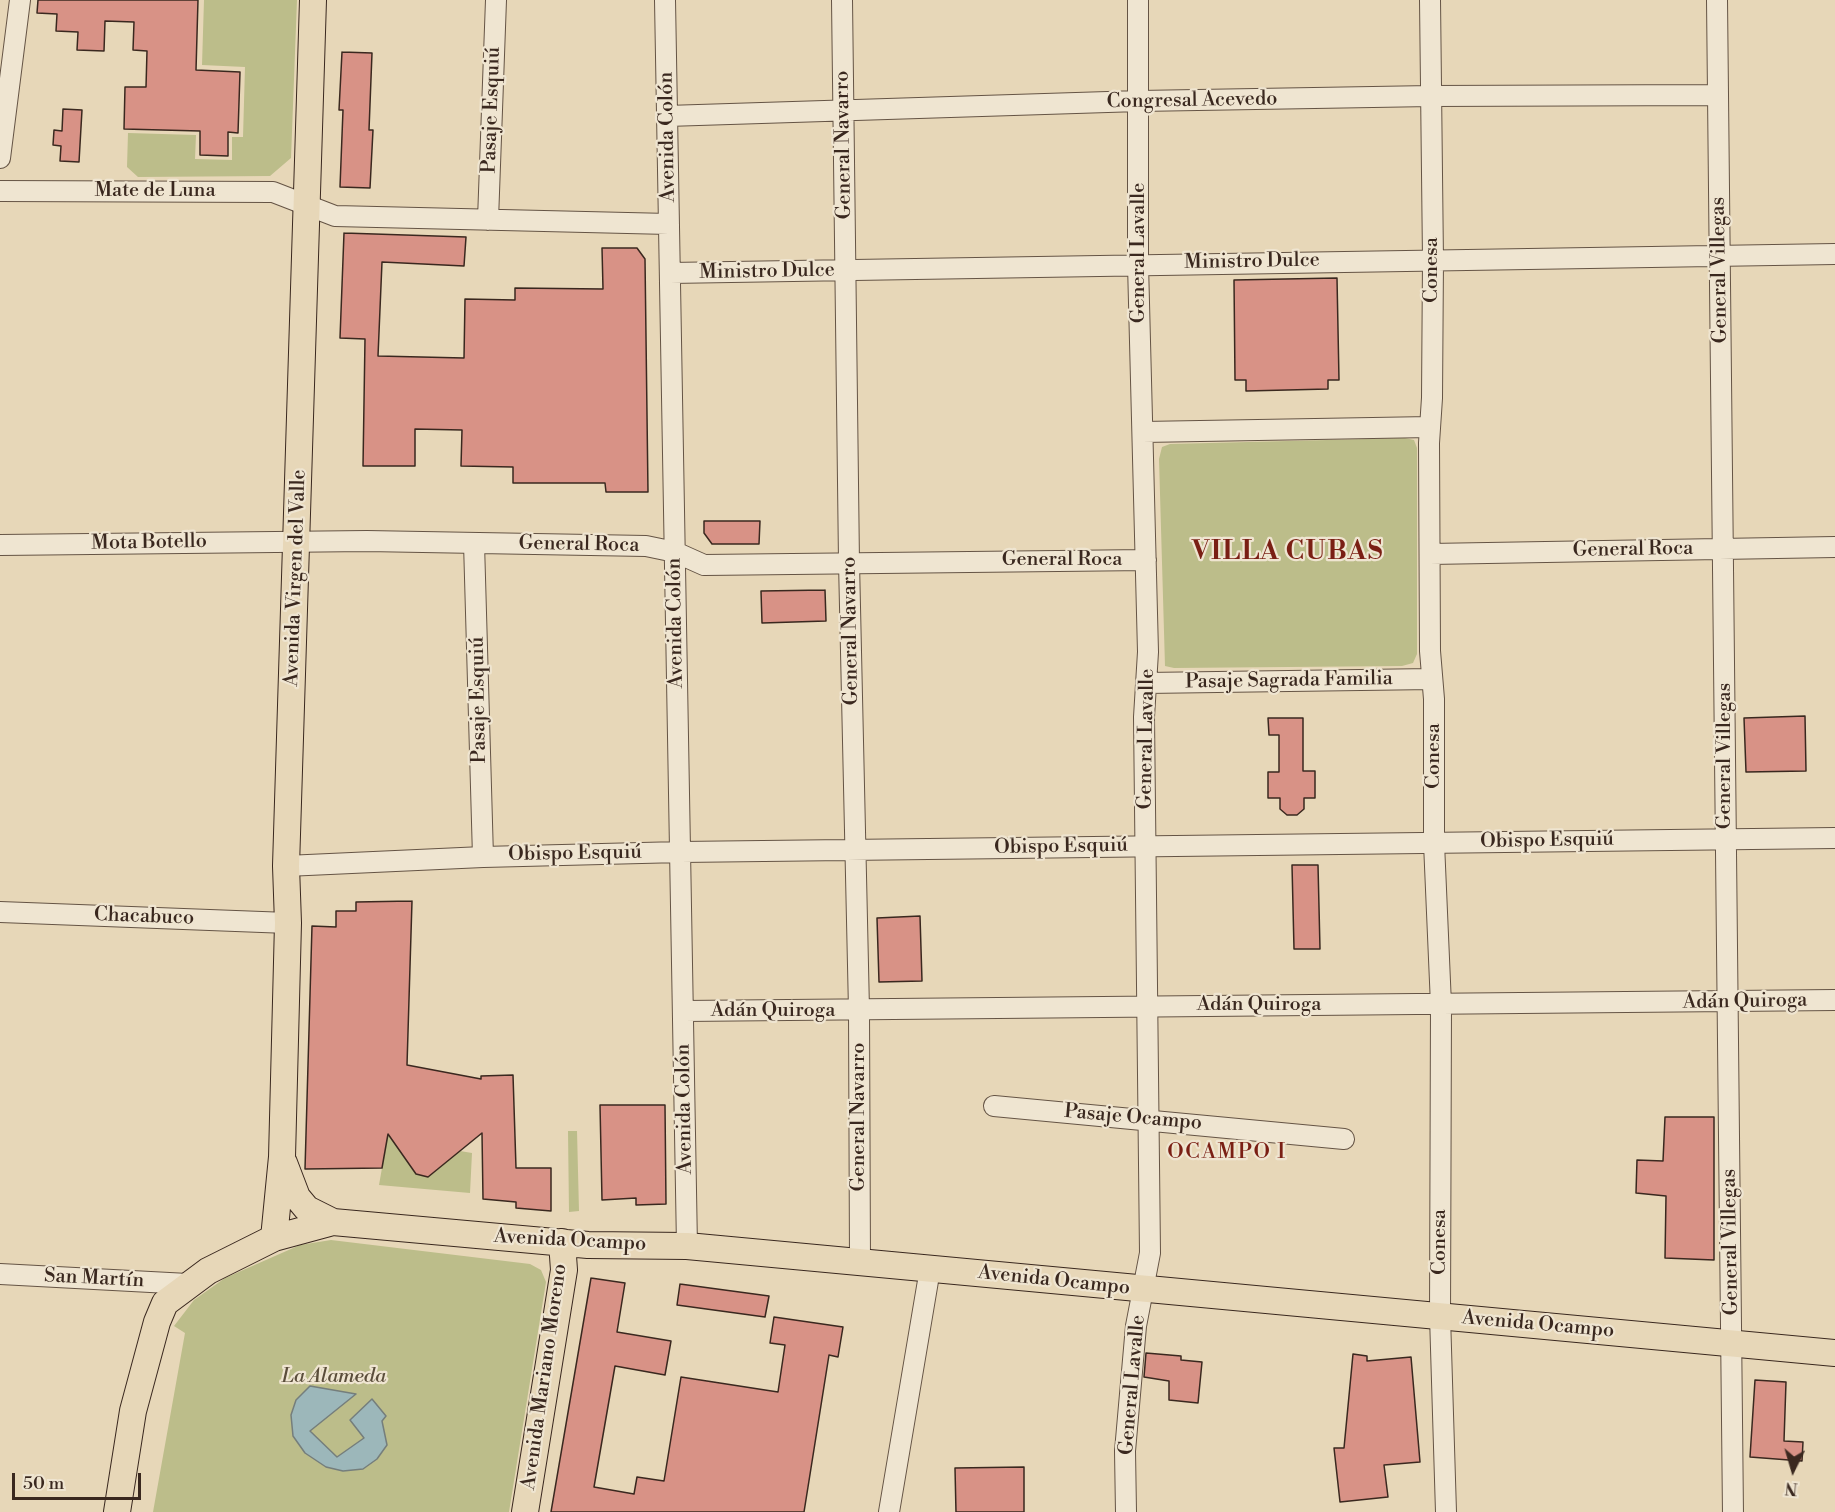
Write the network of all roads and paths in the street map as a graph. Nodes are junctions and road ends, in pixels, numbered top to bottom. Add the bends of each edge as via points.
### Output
1 (20, 0) edge
2 (313, 0) edge
3 (496, 0) edge
4 (665, 0) edge
5 (842, 0) edge
6 (1138, 0) edge
7 (1430, 0) edge
8 (1717, 0) edge
9 (1718, 95) junction
10 (1431, 96) junction
11 (1139, 101) junction
12 (843, 112) junction
13 (667, 116) junction
14 (0, 158) edge
15 (0, 191) edge
16 (307, 205) junction
17 (488, 219) junction
18 (669, 224) junction
19 (1719, 254) junction
20 (1835, 254) edge
21 (1433, 260) junction
22 (1138, 264) junction
23 (845, 271) junction
24 (670, 273) junction
25 (1430, 427) junction
26 (1143, 432) junction
27 (297, 542) junction
28 (474, 543) junction
29 (0, 545) edge
30 (1835, 547) edge
31 (1724, 549) junction
32 (675, 552) junction
33 (1430, 554) junction
34 (1146, 560) junction
35 (849, 562) junction
36 (1432, 679) junction
37 (1146, 683) junction
38 (1835, 838) edge
39 (1726, 839) junction
40 (1434, 843) junction
41 (1146, 846) junction
42 (855, 850) junction
43 (681, 852) junction
44 (483, 857) junction
45 (286, 866) junction
46 (0, 912) edge
47 (288, 923) junction
48 (1835, 1000) edge
49 (1728, 1002) junction
50 (1441, 1005) junction
51 (1148, 1006) junction
52 (859, 1010) junction
53 (684, 1011) junction
54 (994, 1106) dead end
55 (1149, 1119) junction
56 (1344, 1139) dead end
57 (282, 1157) junction
58 (333, 1222) junction
59 (274, 1238) junction
60 (562, 1242) junction
61 (687, 1246) junction
62 (860, 1262) junction
63 (930, 1269) junction
64 (0, 1274) edge
65 (188, 1284) junction
66 (1144, 1290) junction
67 (1440, 1316) junction
68 (1732, 1343) junction
69 (1835, 1353) edge
70 (117, 1512) edge
71 (525, 1512) edge
72 (889, 1512) edge
73 (1126, 1512) edge
74 (1446, 1512) edge
75 (1733, 1512) edge

1 - 14 street
2 - 16 main road, Avenida Virgen del Valle
3 - 17 street, Pasaje Esquiú
4 - 13 street, Avenida Colón
5 - 12 street, General Navarro
6 - 11 street, General Lavalle
7 - 10 street, Conesa
8 - 9 street, General Villegas
9 - 10 street, Congresal Acevedo
9 - 19 street, General Villegas
10 - 11 street, Congresal Acevedo
10 - 21 street, Conesa
11 - 12 street, Congresal Acevedo
11 - 22 street, General Lavalle
12 - 13 street, Congresal Acevedo
12 - 23 street, General Navarro
13 - 18 street, Avenida Colón
15 - 16 street, Mate de Luna via 273,192
16 - 17 street via 335,216
16 - 27 main road, Avenida Virgen del Valle
17 - 18 street
18 - 24 street, Avenida Colón
19 - 20 street, Ministro Dulce
19 - 21 street, Ministro Dulce
19 - 31 street, General Villegas
21 - 22 street, Ministro Dulce
21 - 25 street, Conesa
22 - 23 street, Ministro Dulce
22 - 26 street, General Lavalle
23 - 24 street, Ministro Dulce
23 - 35 street, General Navarro
24 - 32 street, Avenida Colón
25 - 26 street
25 - 33 street, Conesa
26 - 34 street, General Lavalle
27 - 28 street, General Roca
27 - 29 street, Mota Botello
27 - 45 main road, Avenida Virgen del Valle
28 - 32 street, General Roca via 646,546
28 - 44 street, Pasaje Esquiú
30 - 31 street, General Roca
31 - 33 street, General Roca
31 - 39 street, General Villegas
32 - 35 street, General Roca via 704,565
32 - 43 street, Avenida Colón
33 - 36 street, Conesa
34 - 35 street, General Roca
34 - 37 street, General Lavalle
35 - 42 street, General Navarro
36 - 37 street, Pasaje Sagrada Familia
36 - 40 street, Conesa
37 - 41 street, General Lavalle
38 - 39 street, Obispo Esquiú
39 - 40 street, Obispo Esquiú
39 - 49 street, General Villegas
40 - 41 street, Obispo Esquiú
40 - 50 street, Conesa
41 - 42 street, Obispo Esquiú
41 - 51 street, General Lavalle
42 - 43 street, Obispo Esquiú
42 - 52 street, General Navarro
43 - 44 street, Obispo Esquiú
43 - 53 street, Avenida Colón
44 - 45 street, Obispo Esquiú
45 - 47 main road, Avenida Virgen del Valle
46 - 47 street, Chacabuco
47 - 57 main road, Avenida Virgen del Valle
48 - 49 street, Adán Quiroga
49 - 50 street, Adán Quiroga
49 - 68 street, General Villegas
50 - 51 street, Adán Quiroga
50 - 67 street, Conesa
51 - 52 street, Adán Quiroga
51 - 55 street, General Lavalle
52 - 53 street, Adán Quiroga
52 - 62 street, General Navarro
53 - 61 street, Avenida Colón
54 - 55 street, Pasaje Ocampo
55 - 56 street, Pasaje Ocampo
55 - 66 street, General Lavalle via 1150,1253
57 - 58 main road, Avenida Virgen del Valle via 297,1197 307,1209
57 - 59 main road, Avenida Virgen del Valle
58 - 59 main road, Avenida Ocampo
58 - 60 main road, Avenida Ocampo
59 - 65 main road, Avenida Ocampo
60 - 61 main road, Avenida Ocampo
60 - 71 main road, Avenida Mariano Moreno via 564,1270
61 - 62 main road, Avenida Ocampo
62 - 63 main road, Avenida Ocampo
63 - 66 main road, Avenida Ocampo
63 - 72 street
64 - 65 street, San Martín
65 - 70 main road, Avenida Ocampo via 165,1303 157,1322 133,1411
66 - 67 main road, Avenida Ocampo
66 - 73 street, General Lavalle via 1136,1326 1125,1451
67 - 68 main road, Avenida Ocampo
67 - 74 street, Conesa
68 - 69 main road, Avenida Ocampo
68 - 75 street, General Villegas

